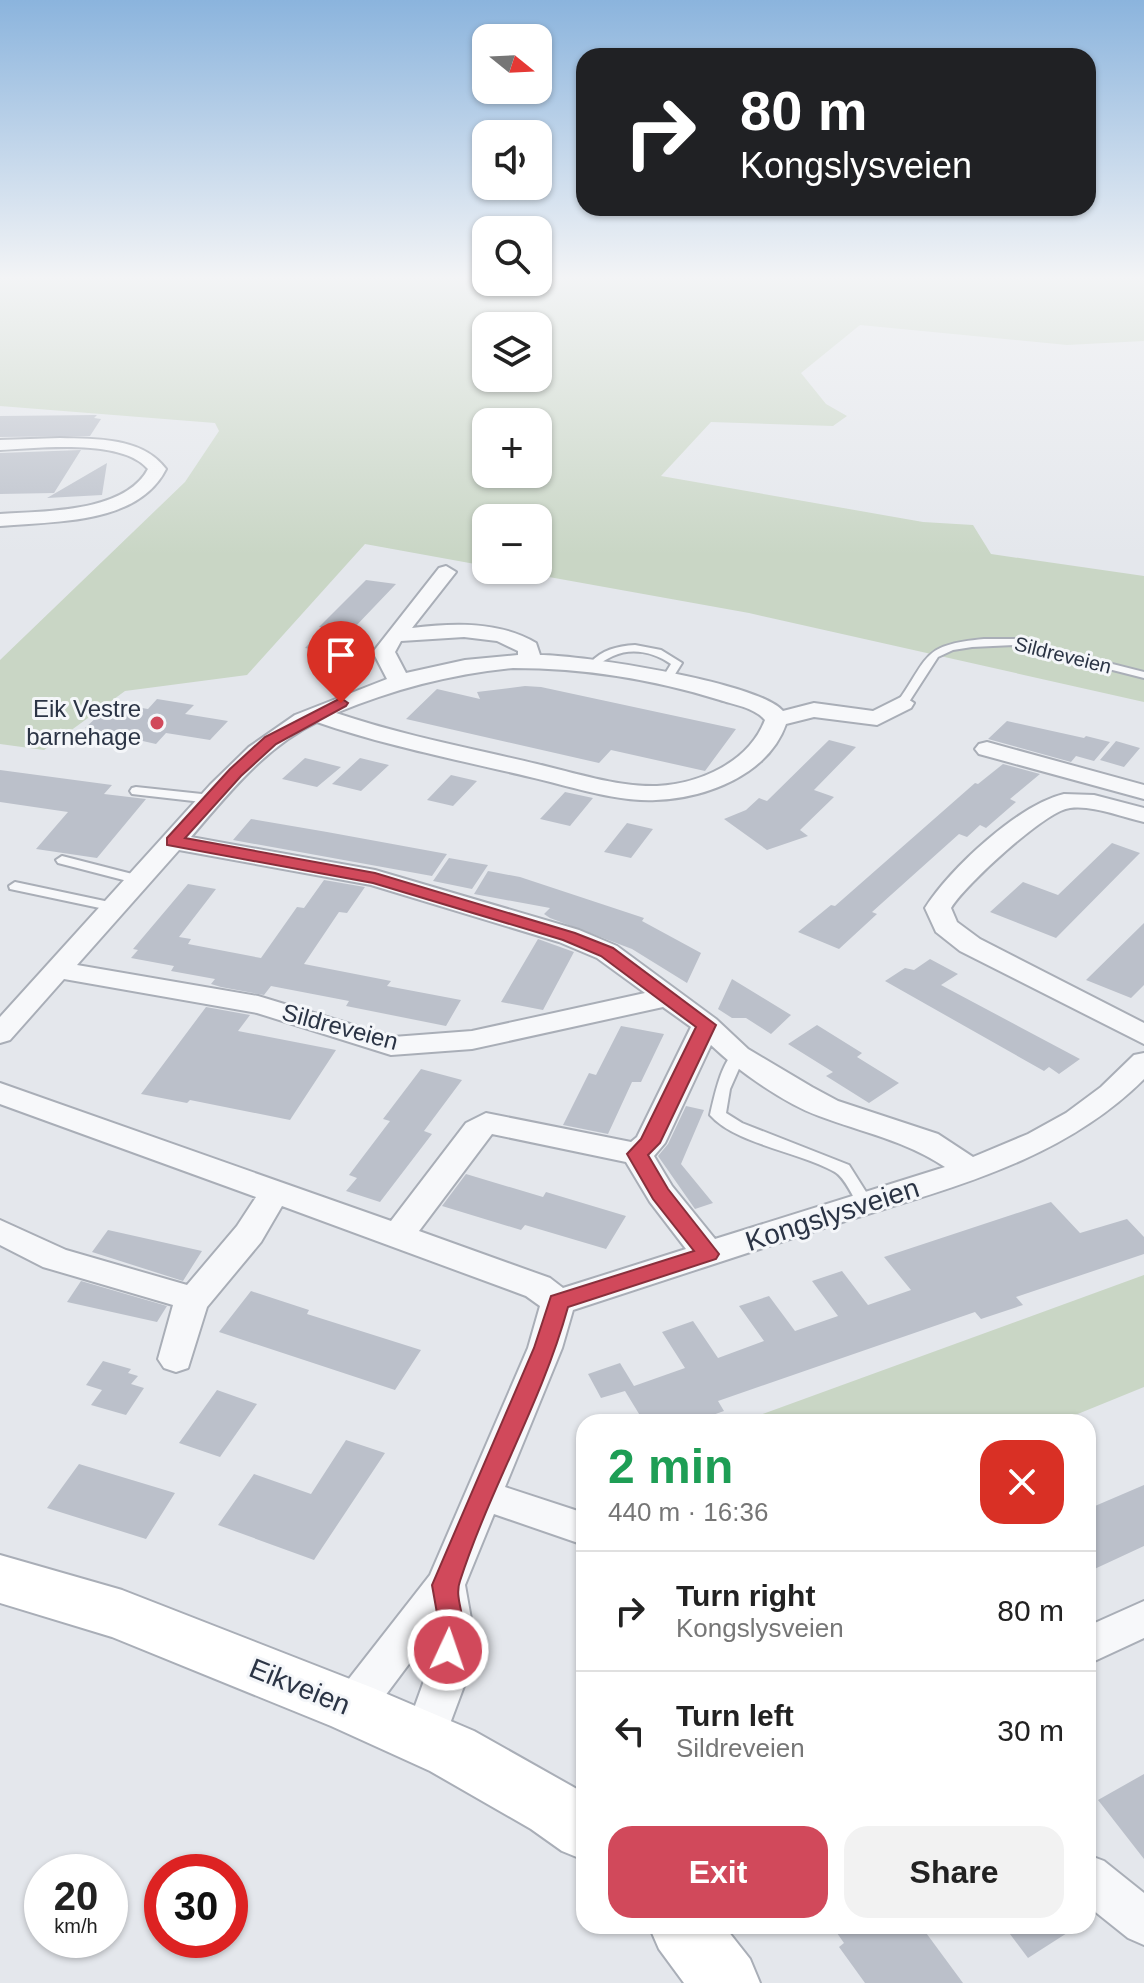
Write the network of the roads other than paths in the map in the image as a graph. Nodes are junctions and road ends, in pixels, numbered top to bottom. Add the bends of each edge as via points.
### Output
1 (0, 432) edge
2 (0, 445) edge
3 (98, 445) junction
4 (0, 520) edge
5 (446, 572) dead end
6 (394, 636) junction
7 (530, 660) junction
8 (1144, 675) edge
9 (401, 681) junction
10 (903, 703) joint
11 (316, 714) junction
12 (776, 720) junction
13 (987, 749) dead end
14 (136, 791) dead end
15 (1144, 792) edge
16 (211, 799) junction
17 (1144, 815) edge
18 (173, 841) junction
19 (62, 860) dead end
20 (139, 880) junction
21 (15, 886) dead end
22 (114, 907) junction
23 (58, 970) junction
24 (668, 997) junction
25 (706, 1025) junction
26 (0, 1034) edge
27 (1144, 1035) edge
28 (738, 1055) junction
29 (1144, 1062) edge
30 (0, 1093) edge
31 (637, 1154) junction
32 (969, 1169) junction
33 (275, 1192) junction
34 (865, 1203) junction
35 (0, 1231) edge
36 (398, 1236) junction
37 (708, 1254) junction
38 (194, 1299) junction
39 (558, 1302) junction
40 (176, 1359) dead end
41 (482, 1495) junction
42 (576, 1526) edge
43 (0, 1579) edge
44 (445, 1585) junction
45 (1144, 1618) edge
46 (1096, 1642) edge
47 (352, 1707) junction
48 (424, 1739) junction
49 (576, 1824) edge
50 (1096, 1883) edge
51 (1144, 1922) edge
52 (688, 1934) edge
53 (726, 1983) edge

1 - 3 street via 91,433 101,439
2 - 3 street
3 - 4 street via 147,457 157,469 151,483 132,497 93,510
5 - 6 street
6 - 7 street via 431,631 517,639 528,648
6 - 9 street via 384,652
7 - 9 street via 472,665
7 - 12 street via 595,663 668,677 758,705
8 - 10 lane, Sildreveien via 996,641 934,656
9 - 11 street
10 - 12 street, Sildreveien via 877,718 814,710
11 - 12 street via 369,732 554,775 656,793 694,789 731,770 769,739
11 - 16 street via 270,741
13 - 15 street
14 - 16 lane
16 - 18 street
17 - 27 street via 1090,802 1053,805 955,886 938,908 945,926 970,945
18 - 20 street
18 - 24 street via 375,878 526,923 607,952
19 - 20 lane
20 - 22 street
21 - 22 lane
22 - 23 street
23 - 24 street, Sildreveien via 258,1005 391,1046 472,1040
23 - 26 street
24 - 25 street
25 - 28 street
25 - 31 street via 650,1143
28 - 32 street via 827,1108 927,1141
28 - 34 lane via 718,1115 843,1169
29 - 32 street, Kongslysveien via 1087,1115 1041,1143
30 - 33 street
31 - 36 street via 486,1123
31 - 37 street
32 - 34 street, Kongslysveien
33 - 36 street
33 - 38 street via 249,1234
34 - 37 street, Kongslysveien
35 - 38 street via 55,1259
36 - 39 street via 538,1287
37 - 39 street, Kongslysveien
38 - 40 street
39 - 41 street via 545,1348
41 - 42 street
41 - 44 street
43 - 47 main road, Eikveien via 122,1615
44 - 47 street
44 - 48 street via 453,1630 446,1678
45 - 46 street
47 - 48 main road, Eikveien
48 - 49 main road, Eikveien
50 - 51 street
52 - 53 main road

